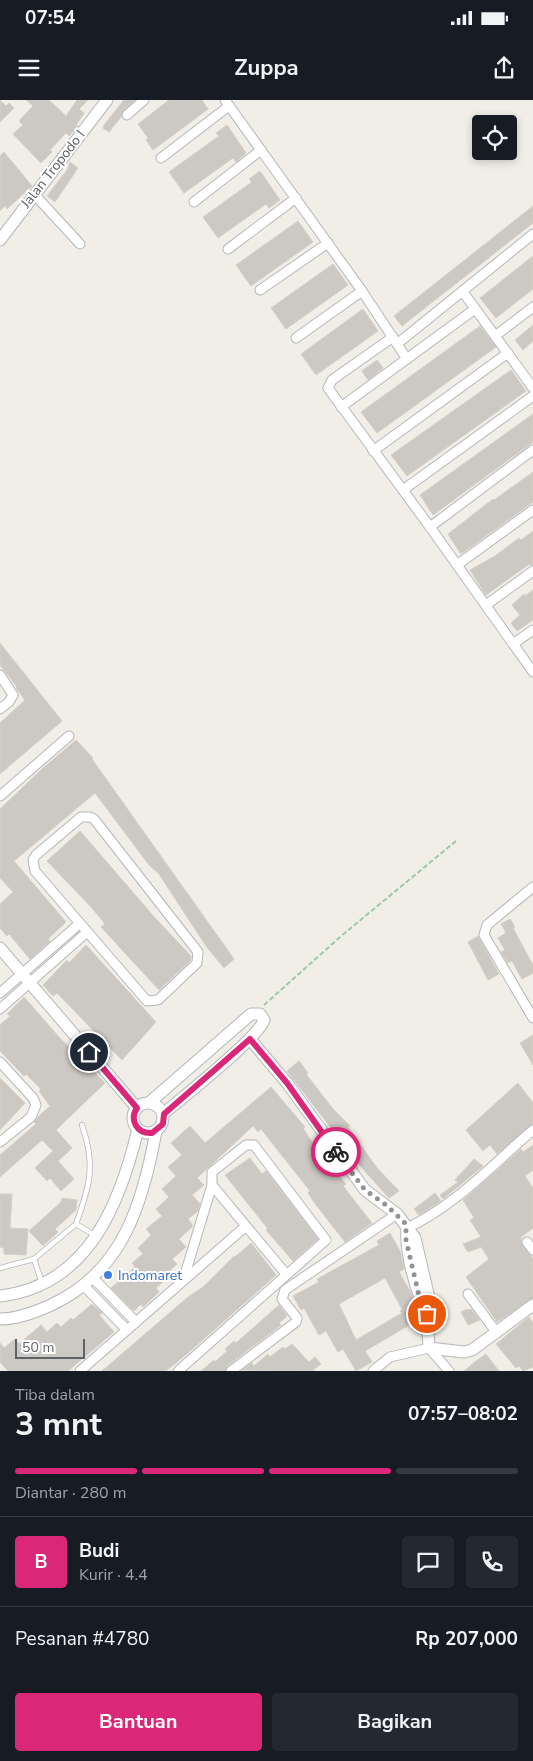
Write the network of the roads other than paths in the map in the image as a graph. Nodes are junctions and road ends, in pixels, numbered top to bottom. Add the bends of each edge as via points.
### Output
1 (107, 100) edge
2 (144, 100) edge
3 (227, 103) edge
4 (127, 115) dead end
5 (262, 150) junction
6 (161, 158) dead end
7 (34, 194) junction
8 (296, 198) junction
9 (194, 202) dead end
10 (533, 234) edge
11 (0, 240) edge
12 (328, 243) junction
13 (80, 244) dead end
14 (228, 249) dead end
15 (260, 290) dead end
16 (362, 291) junction
17 (463, 292) junction
18 (533, 307) edge
19 (475, 309) junction
20 (496, 336) junction
21 (296, 338) dead end
22 (395, 341) junction
23 (508, 353) junction
24 (406, 359) junction
25 (533, 388) edge
26 (533, 396) edge
27 (341, 407) junction
28 (533, 450) edge
29 (374, 451) junction
30 (403, 490) junction
31 (533, 510) edge
32 (430, 527) junction
33 (457, 565) junction
34 (533, 571) edge
35 (486, 605) junction
36 (533, 630) edge
37 (513, 644) junction
38 (533, 672) edge
39 (0, 675) edge
40 (0, 710) edge
41 (70, 736) dead end
42 (0, 796) edge
43 (533, 887) edge
44 (79, 924) junction
45 (86, 933) junction
46 (0, 948) edge
47 (26, 978) junction
48 (0, 993) edge
49 (0, 1009) edge
50 (533, 1018) edge
51 (250, 1039) junction
52 (0, 1062) edge
53 (150, 1102) junction
54 (137, 1108) junction
55 (164, 1114) junction
56 (82, 1125) dead end
57 (138, 1130) junction
58 (533, 1130) edge
59 (156, 1131) junction
60 (0, 1142) edge
61 (212, 1185) junction
62 (397, 1214) junction
63 (76, 1224) junction
64 (246, 1226) junction
65 (407, 1228) junction
66 (97, 1236) junction
67 (527, 1242) dead end
68 (533, 1250) edge
69 (34, 1259) junction
70 (0, 1268) edge
71 (286, 1274) junction
72 (183, 1281) junction
73 (88, 1282) junction
74 (42, 1283) junction
75 (468, 1294) dead end
76 (0, 1296) edge
77 (533, 1305) edge
78 (0, 1319) edge
79 (136, 1322) junction
80 (126, 1330) junction
81 (497, 1333) junction
82 (429, 1348) junction
83 (80, 1371) edge
84 (178, 1371) edge
85 (231, 1371) edge
86 (373, 1371) edge
87 (449, 1371) edge

1 - 7 street, Jalan Tropodo I
2 - 4 street
3 - 5 street
3 - 6 street
5 - 8 street
5 - 9 street
7 - 11 street, Jalan Tropodo I
7 - 13 street
8 - 12 street
8 - 14 street
10 - 17 street
12 - 15 street
12 - 16 street
16 - 21 street
16 - 22 street
17 - 19 street
17 - 22 street
18 - 20 street
19 - 20 street
19 - 24 street
20 - 23 street
22 - 24 street
22 - 27 street via 328,384
23 - 25 street
23 - 29 street
24 - 27 street
26 - 30 street
27 - 29 street
28 - 32 street
29 - 30 street
30 - 32 street
31 - 33 street
32 - 33 street
33 - 35 street
34 - 35 street
35 - 37 street
36 - 37 street
37 - 38 street
39 - 40 street via 13,695
41 - 42 street
43 - 50 street via 487,925 484,935
44 - 45 street
44 - 45 street via 35,872 33,860 86,816 94,820 198,952 199,959 158,1000 150,1002
44 - 47 street
45 - 47 street
46 - 47 street
47 - 48 street
47 - 49 street
47 - 54 street
51 - 53 street via 264,1020 257,1013
51 - 55 street
51 - 62 street via 287,1083 365,1190
52 - 60 street via 36,1105 31,1116
53 - 54 street
53 - 55 street via 159,1106
54 - 57 street via 133,1121
55 - 59 street via 163,1124
56 - 63 lane via 90,1149 89,1188
57 - 59 street
57 - 66 street via 118,1198
58 - 65 street via 438,1212
59 - 73 street via 146,1179 132,1221 113,1257
61 - 64 street
61 - 71 street via 214,1171 246,1145 254,1145 326,1237 323,1244
61 - 72 street
62 - 65 street
62 - 85 street via 285,1290 282,1298 297,1318 296,1322
63 - 66 lane
63 - 69 lane
64 - 71 street
64 - 72 street
65 - 82 street via 406,1240 420,1300 427,1314
66 - 74 street via 62,1272
67 - 68 street
69 - 70 lane
69 - 74 lane
71 - 84 street
72 - 79 street
73 - 78 street via 62,1300 36,1311
73 - 79 street
73 - 80 street
74 - 76 street
75 - 81 street
77 - 81 street
79 - 80 street
80 - 83 street
81 - 82 street via 464,1352
82 - 86 street via 390,1358
82 - 87 street

